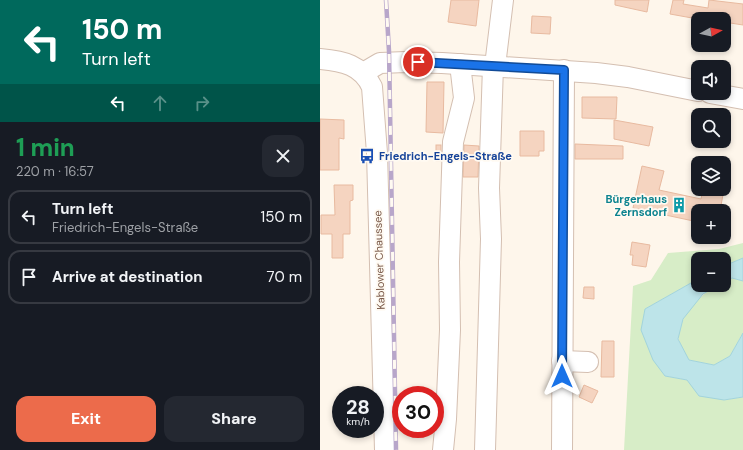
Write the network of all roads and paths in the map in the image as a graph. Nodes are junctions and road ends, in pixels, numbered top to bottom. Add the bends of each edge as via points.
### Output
1 (503, 0) edge
2 (320, 59) edge
3 (460, 64) junction
4 (494, 66) junction
5 (564, 70) junction
6 (363, 73) junction
7 (691, 90) edge
8 (731, 97) edge
9 (743, 99) edge
10 (562, 361) junction
11 (588, 362) dead end
12 (385, 450) edge
13 (443, 450) edge
14 (485, 450) edge
15 (562, 450) edge

1 - 4 street
2 - 6 street via 348,64
3 - 4 street
3 - 6 street via 389,62 380,63
3 - 13 street via 464,98 453,142 449,337
4 - 5 street
4 - 14 street via 489,188
5 - 7 street via 628,77
5 - 10 street
6 - 12 street, Kablower Chaussee via 372,87 375,116
8 - 9 street
10 - 11 street
10 - 15 street

